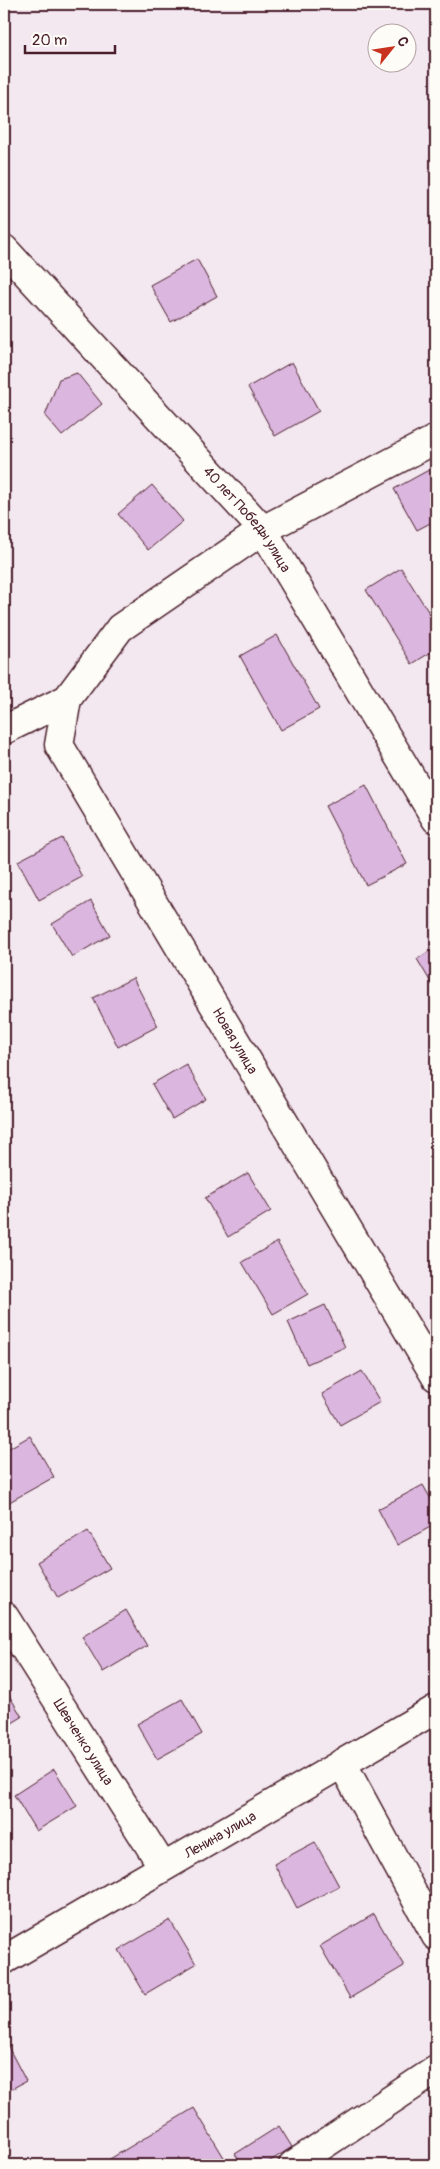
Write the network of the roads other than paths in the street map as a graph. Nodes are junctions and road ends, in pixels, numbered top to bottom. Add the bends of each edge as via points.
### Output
1 (7, 253) edge
2 (436, 439) edge
3 (263, 530) junction
4 (67, 699) junction
5 (4, 730) edge
6 (436, 819) edge
7 (436, 1377) edge
8 (4, 1616) edge
9 (436, 1709) edge
10 (342, 1763) junction
11 (163, 1867) junction
12 (436, 1936) edge
13 (4, 1960) edge
14 (436, 2070) edge
15 (293, 2165) edge

1 - 3 street, 40 лет Победы улица
2 - 3 street
3 - 4 street via 120,628
3 - 6 street, 40 лет Победы улица
4 - 5 street
4 - 7 street, Новая улица via 59,745
8 - 11 street, Шевченко улица
9 - 10 street, Ленина улица
10 - 11 street, Ленина улица
10 - 12 street
11 - 13 street, Ленина улица
14 - 15 street

